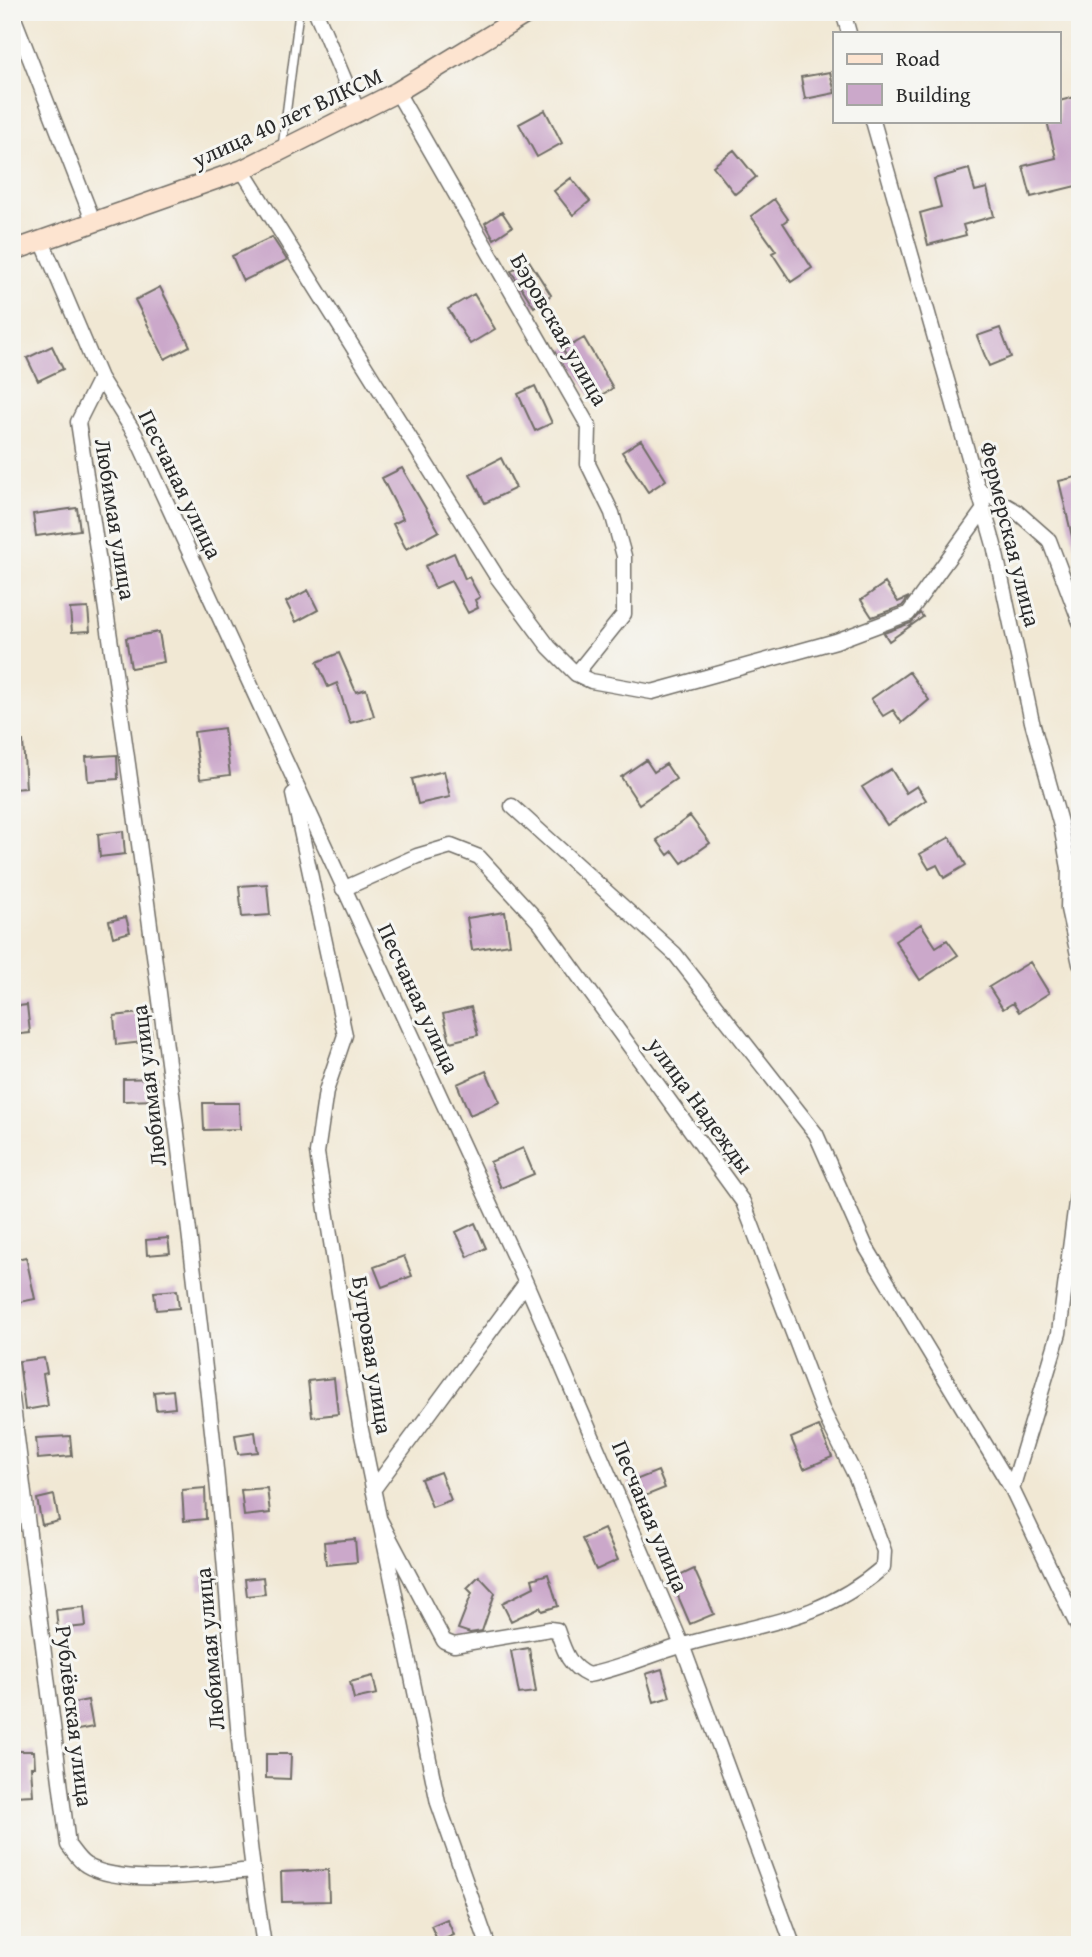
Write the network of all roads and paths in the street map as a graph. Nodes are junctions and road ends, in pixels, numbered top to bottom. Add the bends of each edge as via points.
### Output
1 (299, 12) edge
2 (316, 12) edge
3 (843, 12) edge
4 (12, 13) edge
5 (524, 13) edge
6 (849, 32) edge
7 (397, 92) junction
8 (358, 112) junction
9 (873, 122) edge
10 (281, 151) junction
11 (242, 170) junction
12 (94, 223) junction
13 (42, 241) junction
14 (12, 251) edge
15 (100, 378) junction
16 (978, 489) junction
17 (984, 509) junction
18 (1080, 622) edge
19 (576, 674) junction
20 (287, 768) junction
21 (512, 806) dead end
22 (343, 889) junction
23 (1080, 964) edge
24 (1080, 1172) edge
25 (526, 1283) junction
26 (12, 1398) edge
27 (1012, 1489) junction
28 (373, 1490) junction
29 (380, 1520) junction
30 (1080, 1631) edge
31 (682, 1645) junction
32 (252, 1870) junction
33 (264, 1945) edge
34 (488, 1945) edge
35 (793, 1945) edge

1 - 10 lane
2 - 8 street
3 - 6 street
4 - 12 street
5 - 7 street, улица 40 лет ВЛКСМ
7 - 8 street, улица 40 лет ВЛКСМ
7 - 19 street, Бэровская улица via 589,426 588,464 612,513 624,556 624,614
8 - 10 street, улица 40 лет ВЛКСМ
9 - 16 street, Фермерская улица
10 - 11 street, улица 40 лет ВЛКСМ
11 - 12 street, улица 40 лет ВЛКСМ
11 - 19 street via 498,577 549,647
12 - 13 street, улица 40 лет ВЛКСМ
13 - 14 street, улица 40 лет ВЛКСМ
13 - 15 street
15 - 20 street, Песчаная улица via 135,434
15 - 32 street, Любимая улица via 78,422 161,996 212,1434
16 - 17 street, Фермерская улица
16 - 18 street via 1016,511 1049,540
17 - 19 street via 908,614 836,641 652,692
17 - 23 street, Фермерская улица via 1032,722 1061,826 1069,868 1068,909
20 - 22 street, Песчаная улица
20 - 28 street, Бугровая улица via 345,1035 326,1091 317,1153
21 - 27 street via 675,954 816,1134 866,1247
22 - 25 street, Песчаная улица
22 - 31 street, улица Надежды via 451,846 480,857 540,923 743,1202 817,1396 856,1477 884,1551 884,1567 849,1595 812,1613
24 - 27 street via 1059,1333
25 - 28 street
25 - 31 street, Песчаная улица
26 - 32 street, Рублёвская улица via 68,1845 86,1865 120,1875 191,1877
27 - 30 street
28 - 29 street, Бугровая улица
29 - 31 street via 444,1641 454,1645 557,1630 566,1657 588,1675
29 - 34 street, Бугровая улица via 438,1803
31 - 35 street, Песчаная улица
32 - 33 street, Любимая улица

